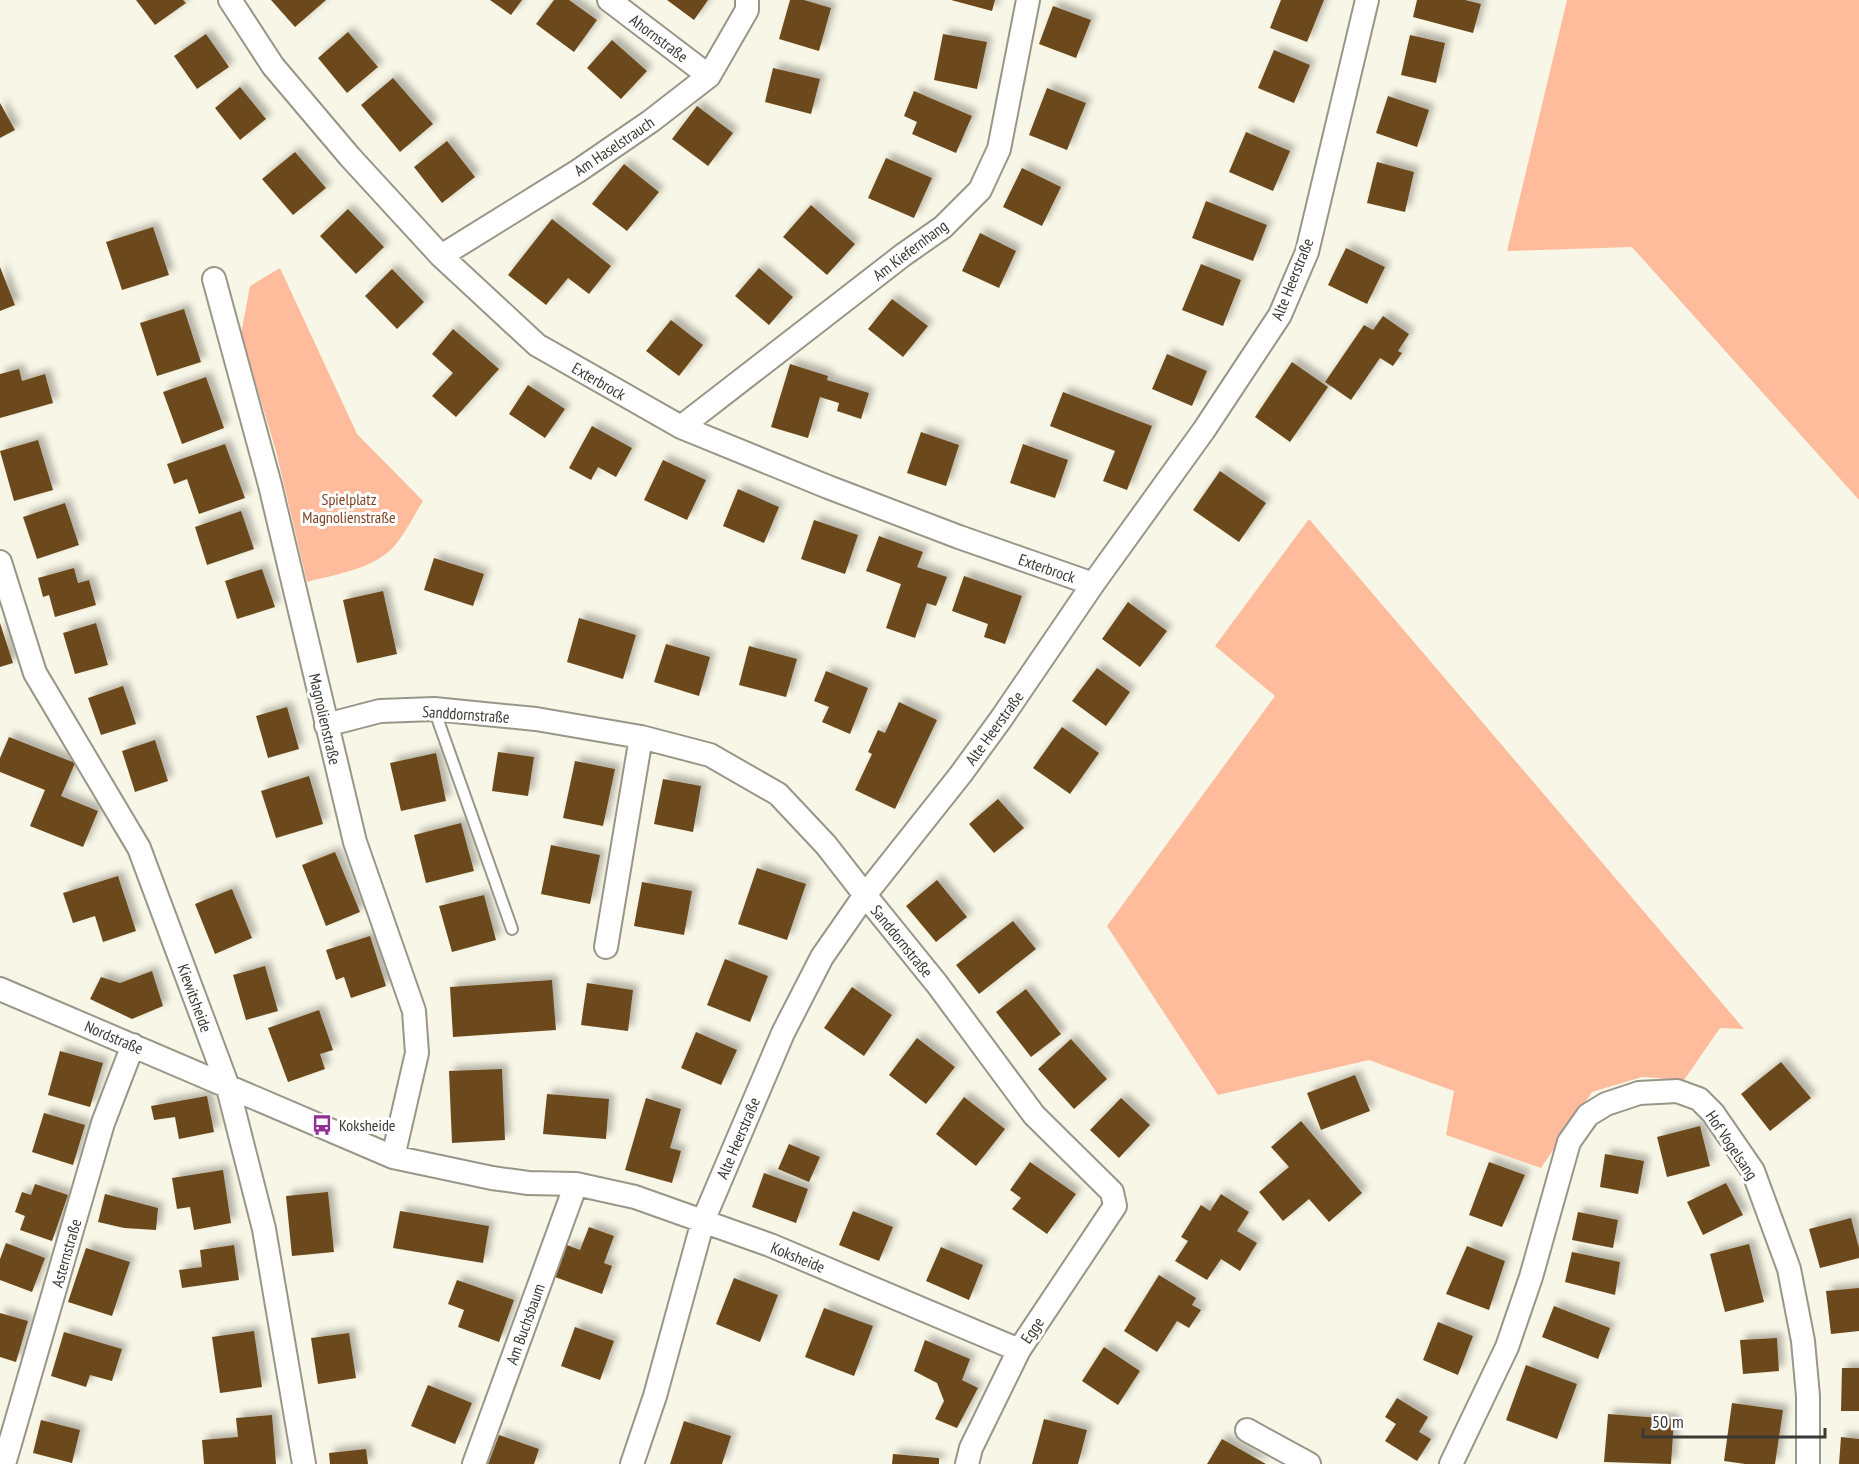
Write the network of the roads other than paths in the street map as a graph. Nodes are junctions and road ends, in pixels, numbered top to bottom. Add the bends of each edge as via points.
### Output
1 (230, 0) edge
2 (609, 0) edge
3 (747, 0) edge
4 (1028, 0) edge
5 (1367, 0) edge
6 (709, 76) junction
7 (441, 256) junction
8 (214, 279) dead end
9 (681, 427) junction
10 (0, 562) edge
11 (1093, 584) junction
12 (434, 709) junction
13 (326, 724) junction
14 (641, 737) junction
15 (865, 896) junction
16 (512, 929) dead end
17 (606, 947) dead end
18 (0, 989) edge
19 (133, 1045) junction
20 (227, 1084) junction
21 (393, 1156) junction
22 (576, 1184) junction
23 (1115, 1206) joint
24 (703, 1221) junction
25 (1019, 1350) junction
26 (1247, 1430) dead end
27 (1458, 1462) edge
28 (4, 1464) edge
29 (304, 1464) edge
30 (474, 1464) edge
31 (632, 1464) edge
32 (967, 1464) edge
33 (1309, 1464) edge
34 (1808, 1464) edge

1 - 7 street, Exterbrock via 281,75 350,158
2 - 6 street, Ahornstraße
3 - 6 street, Am Haselstrauch via 747,10
4 - 9 street, Am Kiefernhang via 999,149 980,190 943,227
5 - 11 street, Alte Heerstraße via 1307,252 1280,315 1204,430
6 - 7 street, Am Haselstrauch via 578,171
7 - 9 street, Exterbrock via 537,345
8 - 13 street, Magnolienstraße via 270,485
9 - 11 street, Exterbrock via 883,508
10 - 20 street, Kiewitsheide via 35,673 139,848
11 - 15 street, Alte Heerstraße via 961,774
12 - 13 street, Sanddornstraße via 380,711
12 - 14 street, Sanddornstraße via 536,719
12 - 16 lane
13 - 21 street, Magnolienstraße via 355,842 414,1011 417,1053
14 - 15 street, Sanddornstraße via 710,755 778,795 826,845
14 - 17 street
15 - 23 street, Sanddornstraße via 937,984 1034,1115 1112,1192
15 - 24 street, Alte Heerstraße via 822,957 783,1033
18 - 19 street, Nordstraße
19 - 20 street, Nordstraße
19 - 28 street, Asternstraße via 103,1123
20 - 21 street, Koksheide
20 - 29 street, Kiewitsheide via 264,1229
21 - 22 street, Koksheide via 492,1178
22 - 24 street, Koksheide via 635,1197
22 - 30 street, Am Buchsbaum
23 - 25 street, Egge
24 - 25 street, Koksheide via 770,1245
24 - 31 street, Alte Heerstraße via 655,1396
25 - 32 street, Egge via 971,1448
26 - 33 street
27 - 34 street, Hof Vogelsang via 1507,1347 1569,1142 1588,1115 1606,1104 1639,1093 1677,1091 1699,1099 1713,1113 1753,1171 1789,1269 1803,1341

